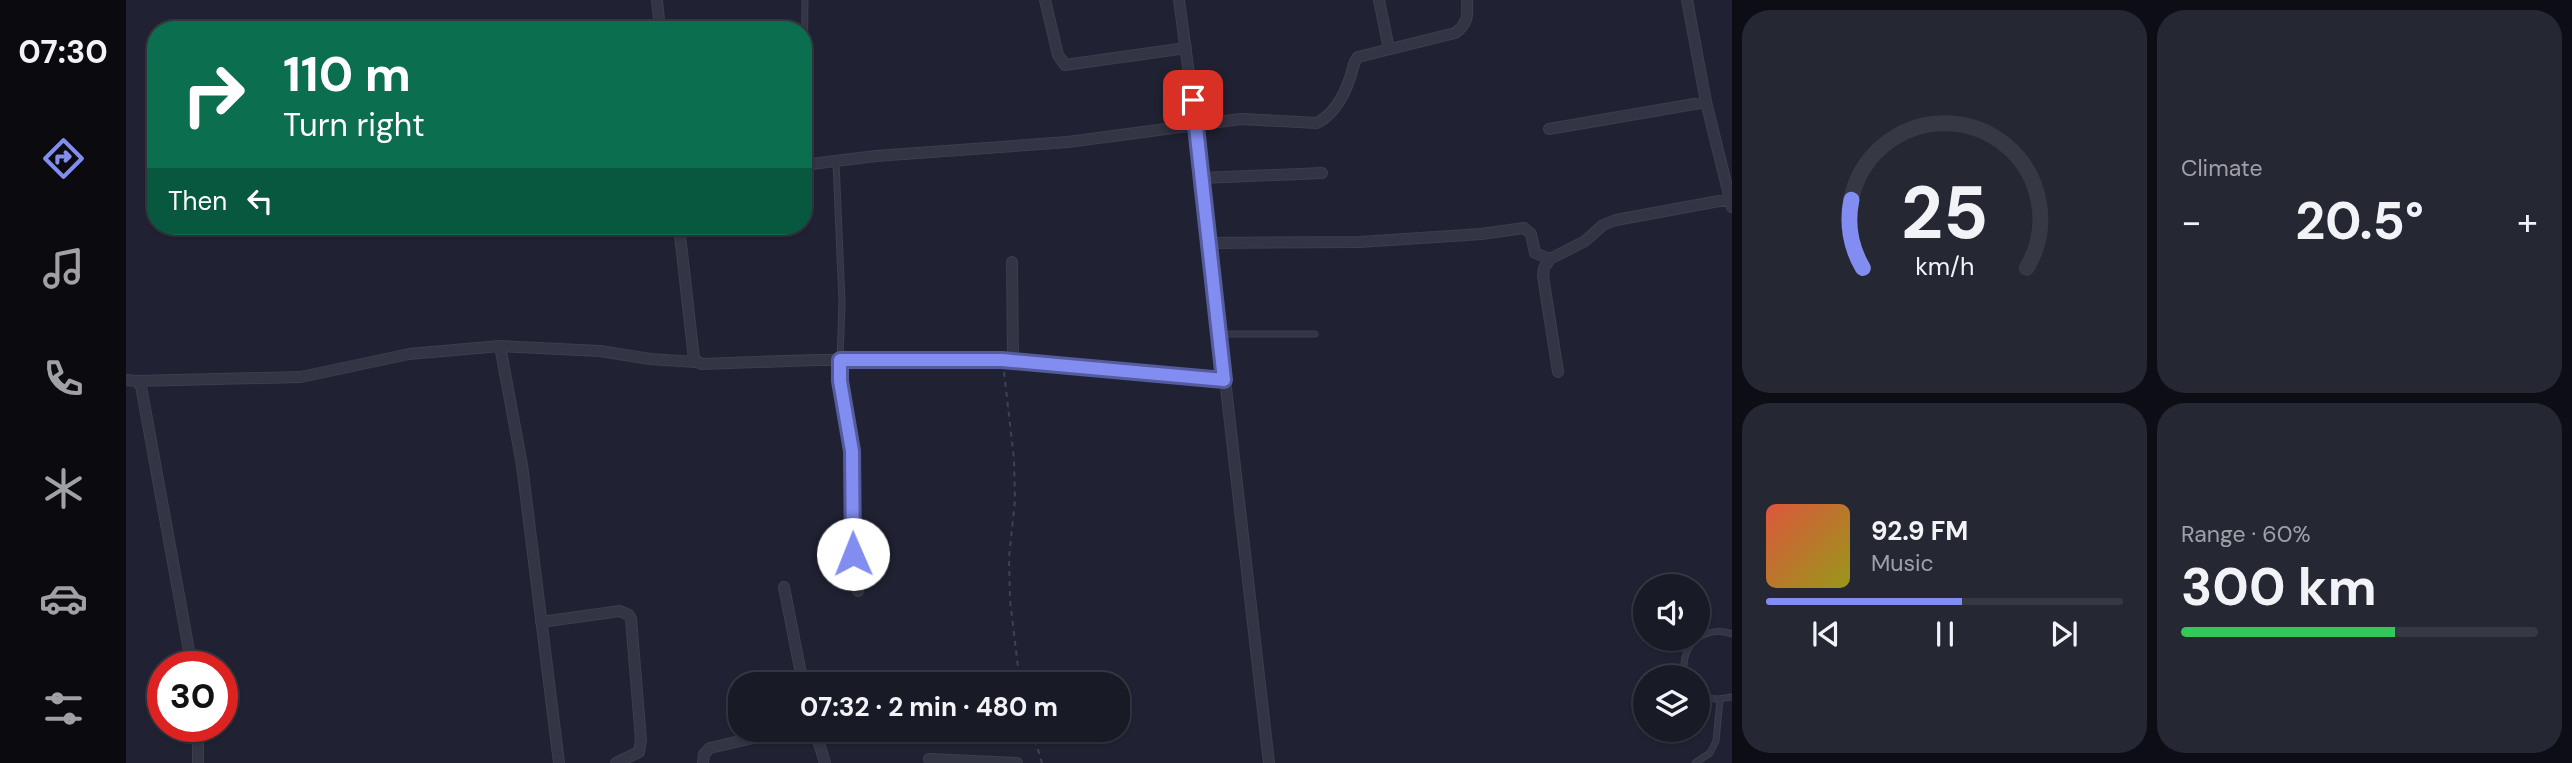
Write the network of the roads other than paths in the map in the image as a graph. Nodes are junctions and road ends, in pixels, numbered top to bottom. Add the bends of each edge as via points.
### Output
1 (657, 0) edge
2 (805, 0) edge
3 (1045, 0) edge
4 (1179, 0) edge
5 (1379, 0) edge
6 (1467, 0) edge
7 (1687, 0) edge
8 (659, 21) edge
9 (805, 21) edge
10 (1186, 48) junction
11 (1389, 49) junction
12 (1706, 102) junction
13 (1196, 126) junction
14 (1549, 129) dead end
15 (836, 162) junction
16 (812, 164) edge
17 (1322, 173) dead end
18 (1202, 178) junction
19 (1731, 203) edge
20 (681, 235) edge
21 (1209, 243) junction
22 (1550, 259) junction
23 (1012, 262) dead end
24 (1219, 334) junction
25 (1315, 334) dead end
26 (500, 346) junction
27 (840, 360) junction
28 (1007, 361) junction
29 (695, 362) junction
30 (1558, 372) dead end
31 (1224, 380) junction
32 (131, 381) edge
33 (784, 587) dead end
34 (859, 591) dead end
35 (541, 622) junction
36 (1710, 631) edge
37 (1732, 634) edge
38 (189, 651) edge
39 (801, 672) edge
40 (1732, 697) edge
41 (1710, 698) edge
42 (1720, 700) junction
43 (198, 742) edge
44 (736, 742) edge
45 (819, 742) edge
46 (929, 759) dead end
47 (198, 763) edge
48 (559, 763) edge
49 (616, 763) edge
50 (703, 763) edge
51 (825, 763) edge
52 (1017, 763) edge
53 (1269, 763) edge
54 (1695, 763) edge

1 - 8 street
2 - 9 lane
3 - 10 street via 1058,55 1065,65
4 - 10 street
5 - 11 street
6 - 11 street via 1468,18 1455,33
7 - 12 street
10 - 13 street
11 - 13 street via 1358,57 1339,102 1317,123 1241,119
12 - 14 street
12 - 19 street
13 - 15 street
13 - 18 street
15 - 16 street
15 - 27 lane
17 - 18 street
18 - 21 street
19 - 22 street via 1616,220
20 - 29 street
21 - 22 street via 1360,242 1524,228 1531,234 1535,253
21 - 24 street
22 - 30 street via 1543,276
23 - 28 street
24 - 25 lane
24 - 31 street
26 - 29 street
26 - 32 street via 410,354 301,377
26 - 35 street via 522,465
27 - 28 street
27 - 29 street
27 - 34 street via 852,451 853,554
28 - 31 street
31 - 53 street
32 - 38 street via 141,386
33 - 39 street
35 - 48 street
35 - 49 street via 620,611 631,619 641,740 639,752
36 - 37 lane
40 - 42 lane
41 - 42 lane
42 - 54 lane via 1716,741 1710,753
43 - 47 street
44 - 50 street via 710,748
45 - 51 street
46 - 52 street

